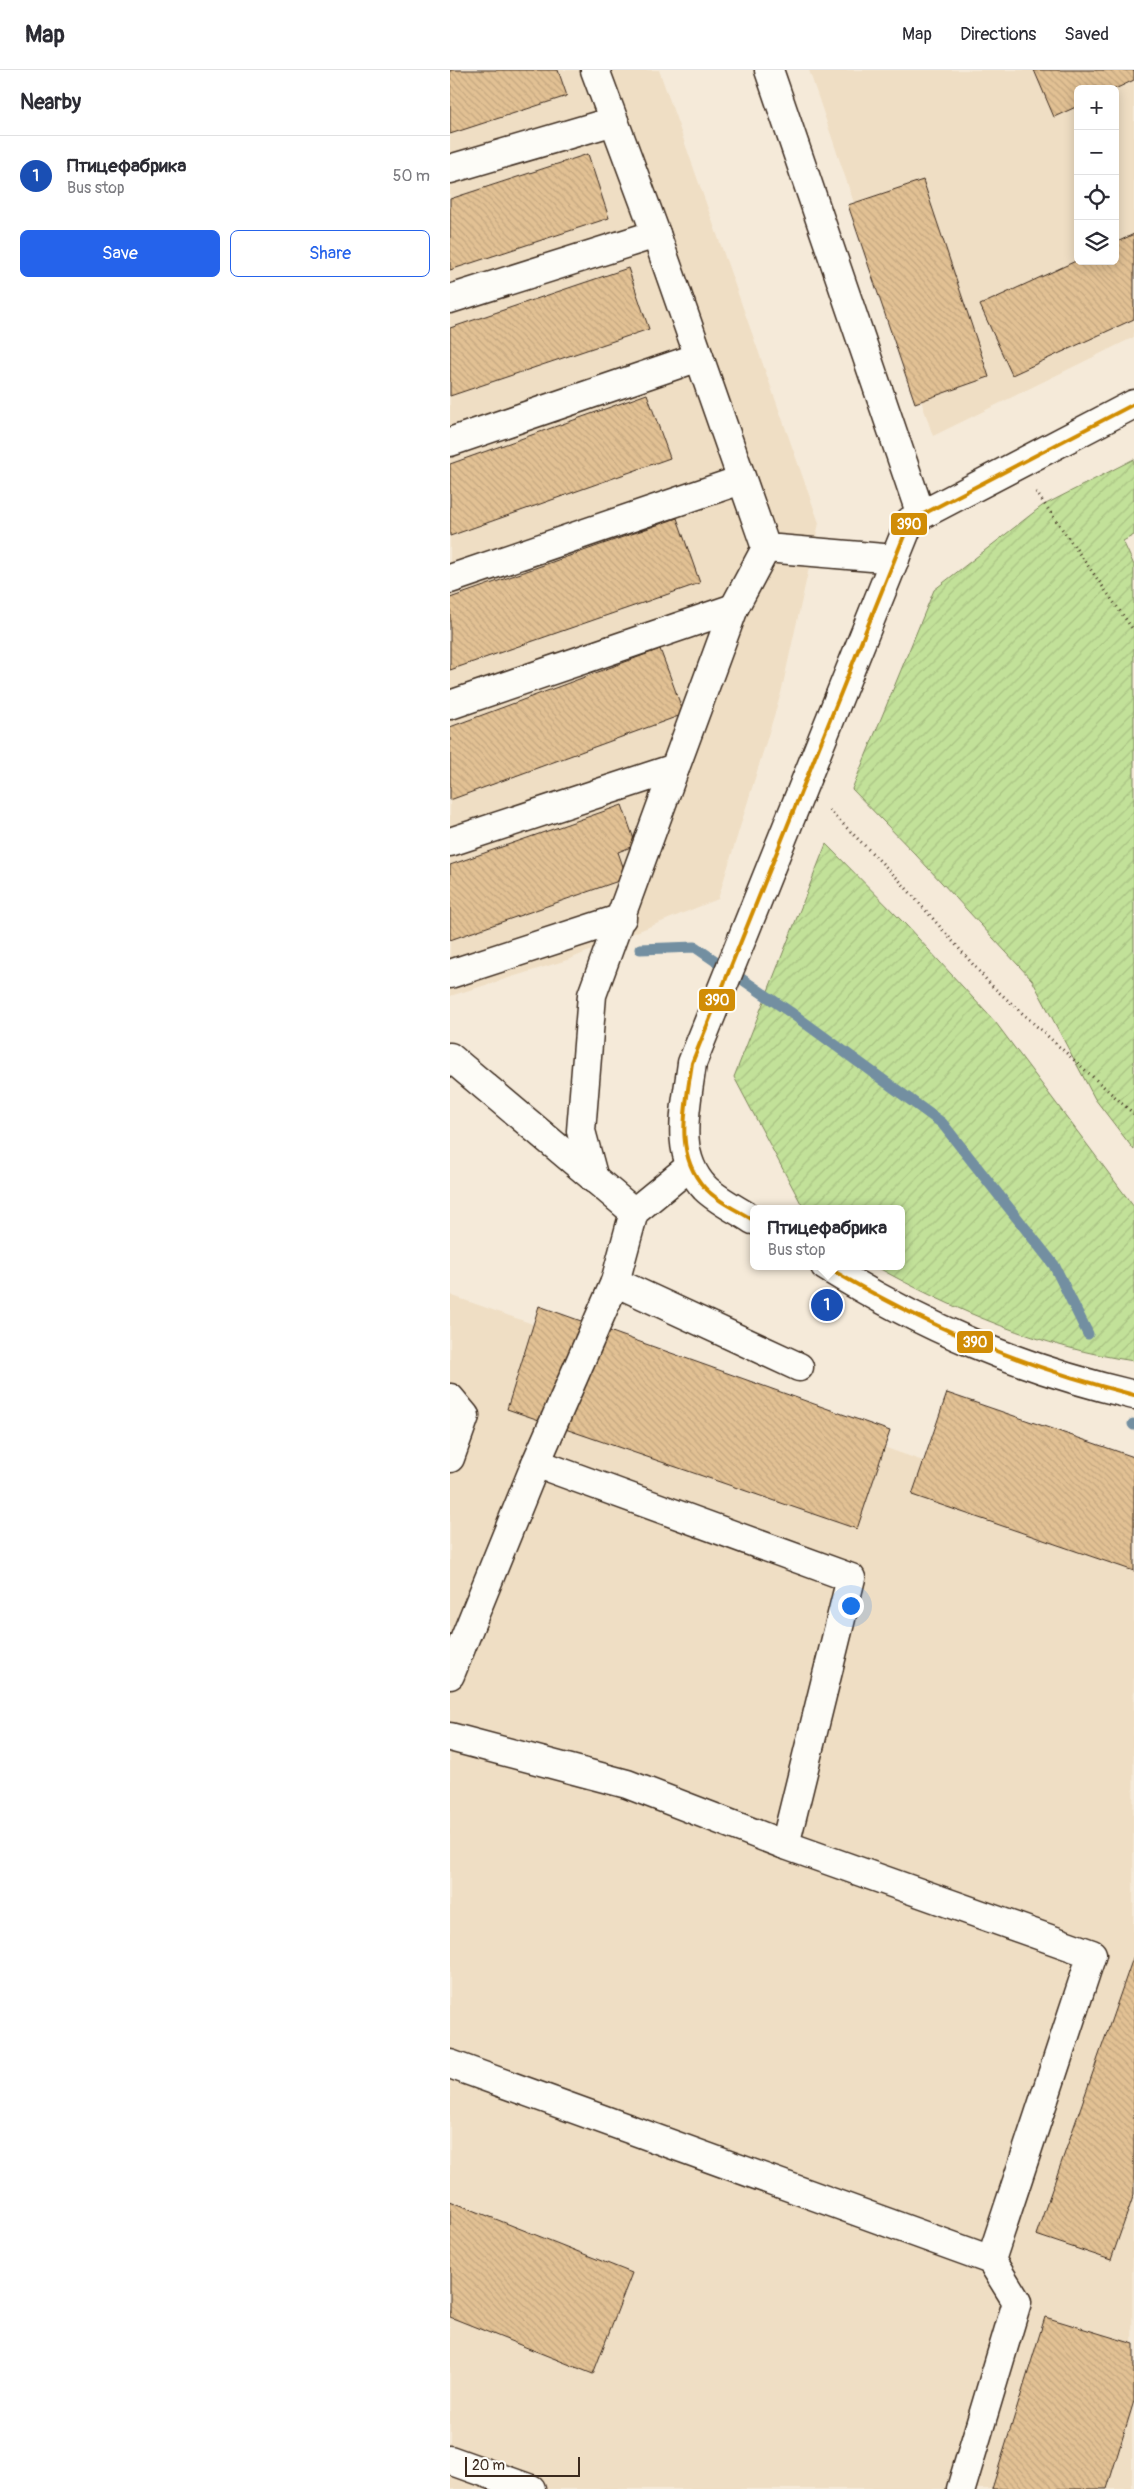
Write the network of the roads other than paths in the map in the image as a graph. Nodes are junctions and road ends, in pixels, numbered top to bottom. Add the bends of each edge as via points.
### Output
1 (595, 70) edge
2 (770, 70) edge
3 (614, 121) junction
4 (450, 169) edge
5 (656, 234) junction
6 (450, 299) edge
7 (699, 357) junction
8 (1134, 404) edge
9 (450, 442) edge
10 (741, 480) junction
11 (916, 518) junction
12 (766, 548) junction
13 (895, 559) junction
14 (450, 579) edge
15 (734, 608) junction
16 (450, 706) edge
17 (675, 768) junction
18 (450, 842) edge
19 (622, 918) junction
20 (450, 974) edge
21 (450, 1057) edge
22 (689, 1167) junction
23 (594, 1179) junction
24 (634, 1212) junction
25 (750, 1218) edge
26 (832, 1270) edge
27 (615, 1282) junction
28 (799, 1367) dead end
29 (1134, 1395) edge
30 (450, 1398) edge
31 (450, 1458) edge
32 (536, 1463) junction
33 (450, 1675) edge
34 (450, 1737) edge
35 (785, 1845) junction
36 (450, 2064) edge
37 (991, 2260) junction
38 (450, 2460) edge
39 (531, 2489) edge
40 (961, 2489) edge

1 - 3 street
2 - 11 street
3 - 4 street
3 - 5 street
5 - 6 street
5 - 7 street
7 - 9 street
7 - 10 street
8 - 11 street
10 - 12 street
10 - 14 street
11 - 13 street
12 - 13 street
12 - 15 street
13 - 22 street via 692,1062 683,1138
15 - 16 street
15 - 17 street
17 - 18 street
17 - 19 street
19 - 20 street
19 - 23 street via 592,995 581,1131
21 - 23 street
22 - 24 street
22 - 25 street via 706,1188
23 - 24 street
24 - 27 street
26 - 29 street via 920,1321 996,1354 1080,1382
27 - 28 street
27 - 32 street
30 - 31 street via 465,1416
32 - 33 street
32 - 35 street via 851,1578
34 - 35 street via 627,1784
35 - 37 street via 1092,1954
36 - 37 street
37 - 40 street via 1017,2302
38 - 39 street

